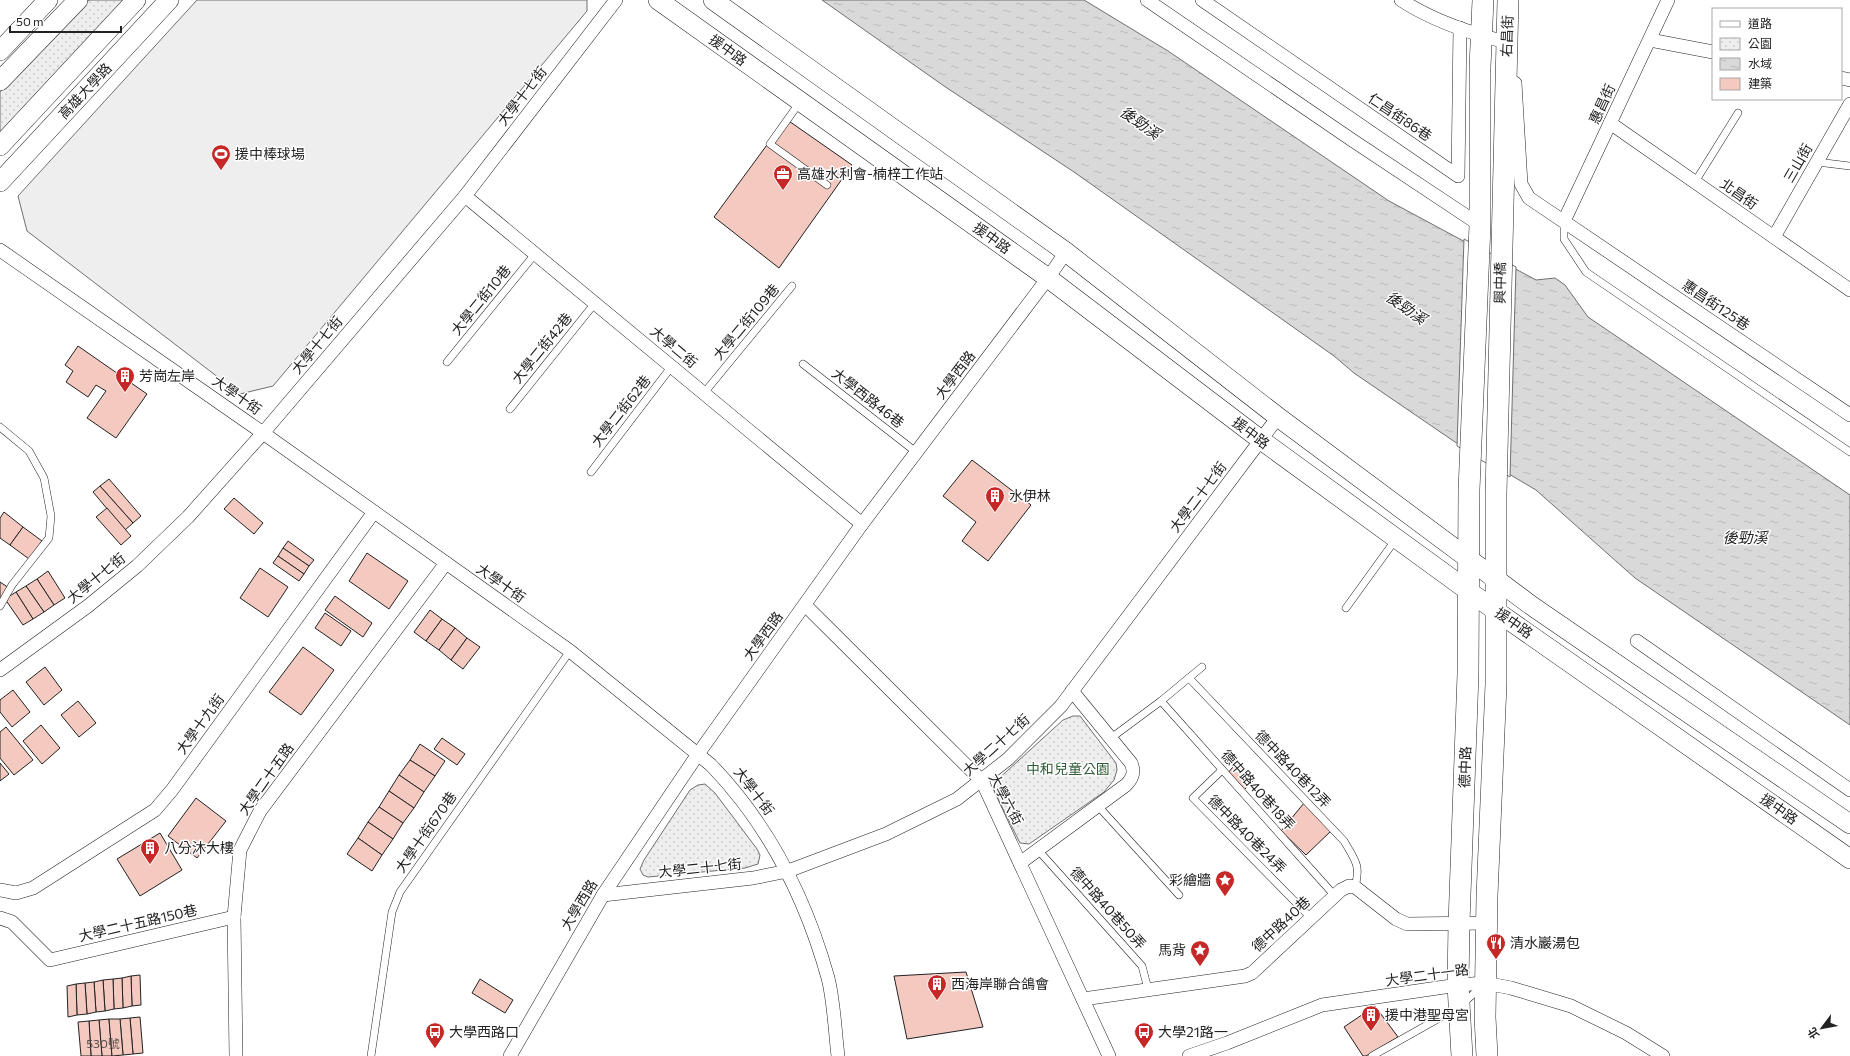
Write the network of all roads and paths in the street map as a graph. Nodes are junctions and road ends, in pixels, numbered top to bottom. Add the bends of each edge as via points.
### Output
1 (48, 0) edge
2 (78, 0) edge
3 (136, 0) edge
4 (169, 0) edge
5 (616, 0) edge
6 (658, 0) edge
7 (713, 0) edge
8 (1147, 0) edge
9 (1202, 0) edge
10 (1401, 0) edge
11 (1483, 0) edge
12 (1508, 0) edge
13 (1668, 0) edge
14 (1460, 28) junction
15 (1482, 36) junction
16 (1650, 40) junction
17 (1506, 42) junction
18 (0, 51) edge
19 (1712, 52) edge
20 (1480, 67) joint
21 (1505, 72) joint
22 (0, 81) edge
23 (800, 102) junction
24 (1850, 104) edge
25 (1738, 114) dead end
26 (1610, 123) junction
27 (0, 146) edge
28 (1817, 162) junction
29 (1850, 166) edge
30 (0, 182) edge
31 (1695, 182) junction
32 (827, 186) dead end
33 (465, 196) junction
34 (1564, 221) junction
35 (1480, 225) junction
36 (1774, 237) junction
37 (1066, 252) junction
38 (0, 253) edge
39 (535, 254) junction
40 (1048, 278) junction
41 (792, 286) dead end
42 (1850, 290) edge
43 (595, 303) junction
44 (447, 362) dead end
45 (803, 364) dead end
46 (672, 366) junction
47 (704, 393) junction
48 (510, 409) dead end
49 (1850, 415) edge
50 (1278, 417) junction
51 (0, 427) edge
52 (263, 433) junction
53 (1261, 440) junction
54 (916, 452) junction
55 (1850, 452) edge
56 (591, 472) dead end
57 (1471, 477) joint
58 (1496, 494) joint
59 (374, 512) junction
60 (862, 524) junction
61 (1396, 539) junction
62 (1469, 559) junction
63 (446, 563) junction
64 (1496, 580) junction
65 (1468, 590) junction
66 (805, 605) junction
67 (0, 606) edge
68 (1346, 608) dead end
69 (1496, 611) junction
70 (1637, 641) dead end
71 (570, 651) junction
72 (1202, 667) dead end
73 (0, 670) edge
74 (1189, 678) junction
75 (1072, 691) junction
76 (1161, 701) junction
77 (1111, 738) junction
78 (698, 754) junction
79 (1222, 770) junction
80 (982, 781) junction
81 (1850, 790) edge
82 (1098, 806) junction
83 (1850, 824) edge
84 (1038, 850) junction
85 (1850, 859) edge
86 (1020, 863) junction
87 (788, 871) junction
88 (1355, 887) junction
89 (0, 890) edge
90 (603, 895) junction
91 (1179, 895) dead end
92 (1335, 896) junction
93 (234, 917) junction
94 (0, 918) edge
95 (1311, 918) junction
96 (1486, 923) junction
97 (1459, 924) junction
98 (1485, 983) junction
99 (1458, 986) junction
100 (1148, 989) junction
101 (1083, 999) junction
102 (1459, 1007) junction
103 (236, 1056) edge
104 (371, 1056) edge
105 (510, 1056) edge
106 (838, 1056) edge
107 (1108, 1056) edge
108 (1189, 1056) edge
109 (1372, 1056) edge
110 (1462, 1056) edge
111 (1487, 1056) edge
112 (1663, 1056) edge

1 - 18 street
2 - 22 street
3 - 27 street, 高雄大學路
4 - 30 street, 高雄大學路
5 - 33 street, 大學十七街
6 - 23 street, 援中路
7 - 37 street, 援中路
8 - 35 street
9 - 14 street, 仁昌街86巷 via 1458,176
10 - 14 street via 1419,11
11 - 15 main road, 右昌街
12 - 17 main road, 右昌街
13 - 16 street, 惠昌街
14 - 15 street
15 - 17 street
15 - 20 main road, 右昌街
16 - 19 street
16 - 26 street, 惠昌街
17 - 21 main road, 右昌街
17 - 34 street, 惠昌街125巷 via 1514,60 1521,184 1529,198
20 - 35 main road, 興中橋
21 - 58 main road, 興中橋
23 - 32 lane via 770,144
23 - 40 street, 援中路
24 - 28 street, 三山街
25 - 31 lane
26 - 31 street, 北昌街
26 - 34 street, 惠昌街
28 - 29 lane
28 - 36 street, 三山街
31 - 36 street, 北昌街
33 - 39 street, 大學二街
33 - 52 street, 大學十七街
34 - 49 street, 惠昌街125巷
34 - 55 lane via 1564,239 1586,272
35 - 57 main road, 興中橋
36 - 42 street, 北昌街
37 - 40 street, 大學西路
37 - 50 street, 援中路
38 - 52 street, 大學十街
39 - 43 street, 大學二街
39 - 44 lane, 大學二街10巷
40 - 53 street, 援中路
40 - 54 street, 大學西路
41 - 47 lane, 大學二街109巷
43 - 46 street, 大學二街
43 - 48 lane, 大學二街42巷
45 - 54 lane, 大學西路46巷
46 - 47 street, 大學二街
46 - 56 lane, 大學二街62巷
47 - 60 street, 大學二街
50 - 53 street, 大學二十七街
50 - 62 street, 援中路
51 - 67 lane via 29,451 44,478 51,516 49,538 12,585
52 - 59 street, 大學十街
52 - 73 street, 大學十七街 via 188,517 137,566 88,606
53 - 61 street, 援中路
53 - 75 street, 大學二十七街
54 - 60 street, 大學西路
57 - 62 main road, 德中路
58 - 64 main road, 德中路
59 - 63 street, 大學十街
59 - 89 street, 大學十九街 via 155,810 33,888 16,893
60 - 66 street, 大學西路
61 - 65 street, 援中路
61 - 68 lane
62 - 64 street, 援中路
62 - 65 main road, 德中路
63 - 71 street, 大學十街
63 - 93 street, 大學二十五路 via 260,811 240,850
64 - 69 main road, 德中路
64 - 83 street, 援中路
65 - 69 street, 援中路
65 - 97 main road, 德中路 via 1468,674
66 - 78 street, 大學西路
66 - 80 street, 大學六街
69 - 85 street, 援中路
69 - 96 main road, 德中路 via 1496,684
70 - 81 street
71 - 78 street, 大學十街
71 - 104 lane, 大學十街670巷 via 400,892 392,912
72 - 74 lane
74 - 76 lane
74 - 88 lane, 德中路40巷12弄 via 1344,841 1357,865
75 - 77 street
75 - 80 street, 大學二十七街 via 1061,706 1008,759
76 - 77 lane
76 - 79 lane, 德中路40巷18弄
77 - 82 street via 1131,762 1134,770 1132,779 1126,785
78 - 87 street, 大學十街 via 722,775 752,812
78 - 90 street, 大學西路
79 - 92 lane, 德中路40巷18弄
79 - 95 lane, 德中路40巷24弄 via 1193,798
80 - 86 street, 大學六街
80 - 87 street, 大學二十七街 via 957,799 886,834
82 - 84 street
82 - 91 lane
84 - 86 street
84 - 100 lane, 德中路40巷50弄 via 1142,966
86 - 101 street, 大學六街
87 - 90 street, 大學二十七街 via 753,878
87 - 106 street, 大學十街 via 828,979
88 - 92 street, 德中路40巷 via 1349,886
88 - 97 street via 1396,919 1407,924
90 - 105 street, 大學西路
92 - 95 street, 德中路40巷
93 - 94 street, 大學二十五路150巷 via 50,960 12,922
93 - 103 street, 大學二十五路
95 - 100 street, 德中路40巷 via 1245,976
96 - 97 street
96 - 98 main road, 德中路
97 - 99 main road, 德中路
98 - 99 street, 大學二十一路
98 - 102 lane
98 - 111 main road, 德中路
98 - 112 street, 大學二十一路 via 1571,1006 1626,1033
99 - 102 main road, 德中路
99 - 108 street, 大學二十一路 via 1322,1005
100 - 101 street, 德中路40巷
101 - 107 street, 大學六街
102 - 109 lane
102 - 110 main road, 德中路

